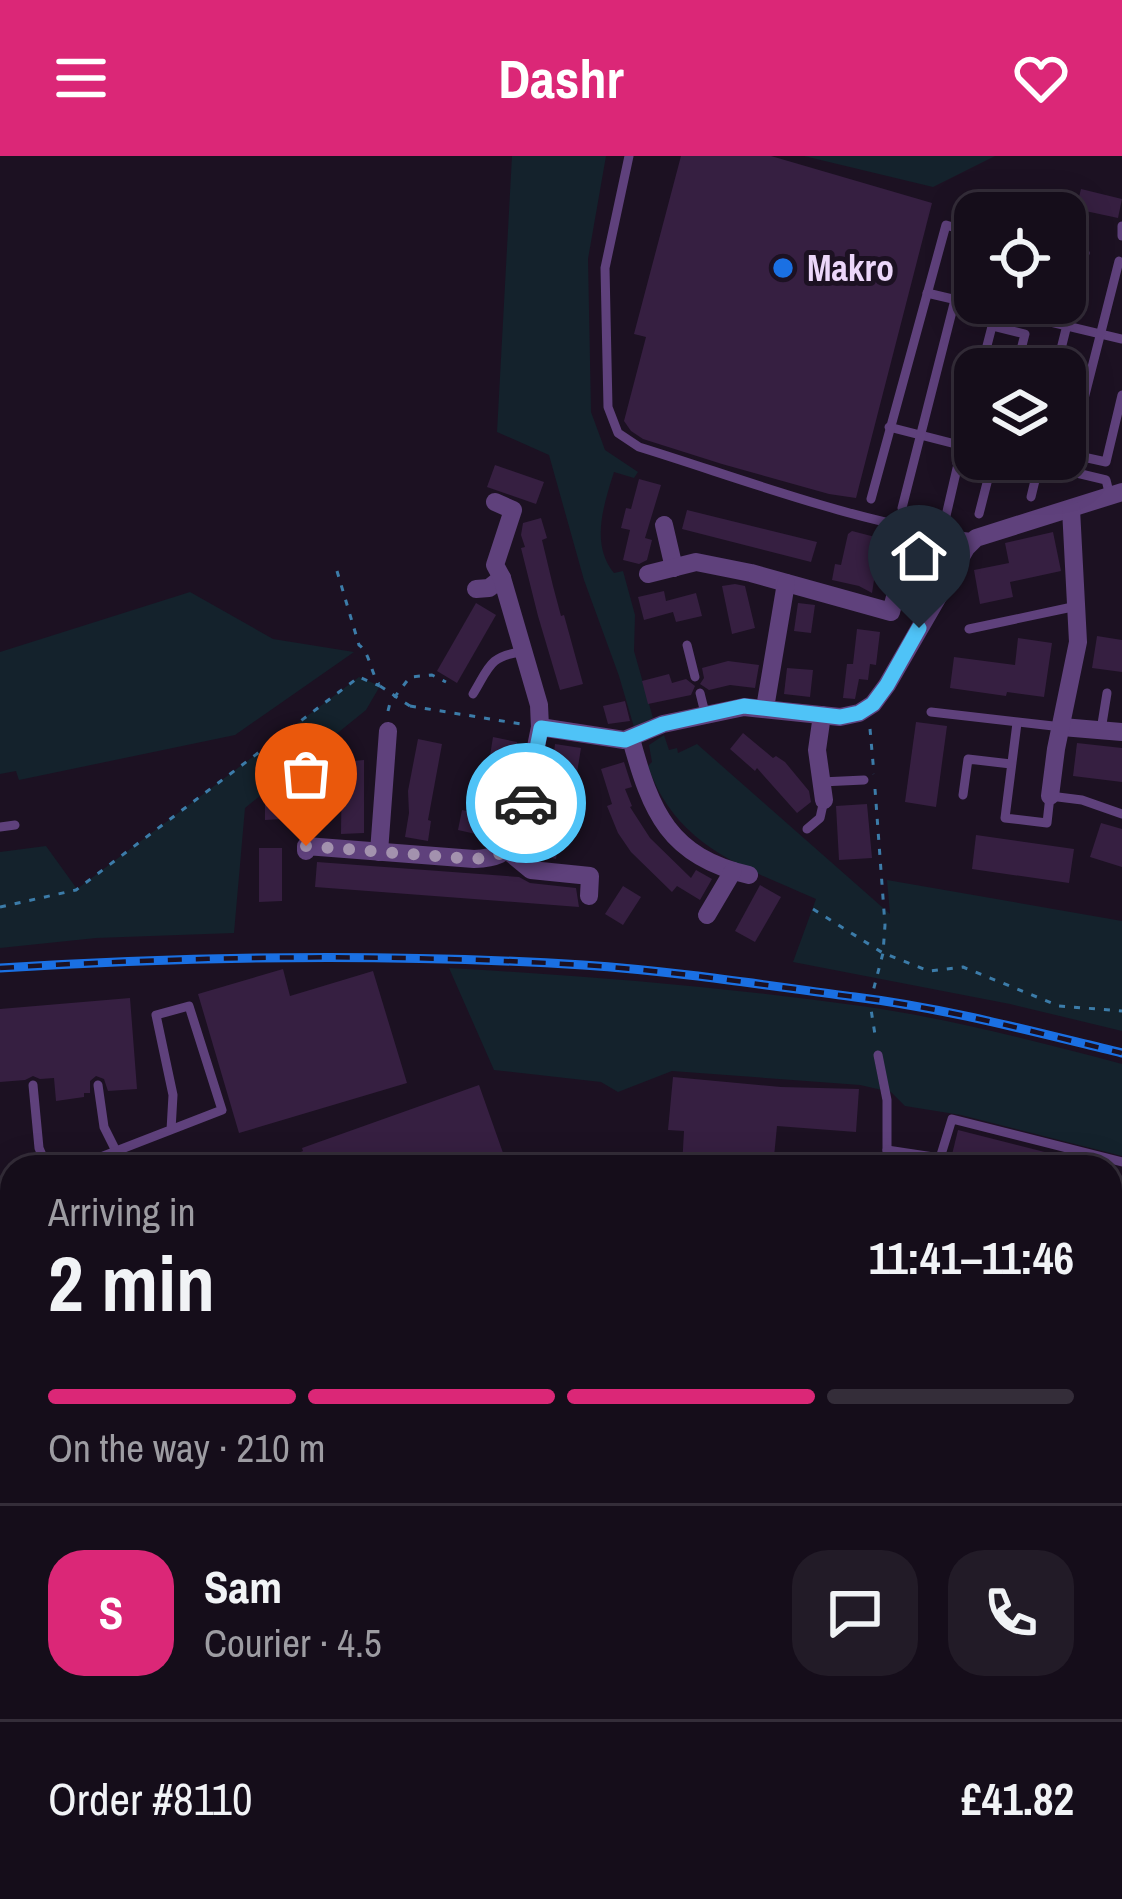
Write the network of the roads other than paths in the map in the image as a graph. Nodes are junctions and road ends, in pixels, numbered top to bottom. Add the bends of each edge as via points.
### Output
1 (629, 156) edge
2 (1122, 226) edge
3 (954, 227) edge
4 (1122, 236) edge
5 (1118, 261) dead end
6 (927, 293) junction
7 (954, 300) edge
8 (954, 304) edge
9 (1062, 324) edge
10 (1066, 325) junction
11 (992, 326) joint
12 (1100, 334) junction
13 (1122, 339) edge
14 (986, 348) edge
15 (1021, 348) edge
16 (1061, 348) edge
17 (1086, 386) edge
18 (1122, 395) edge
19 (890, 428) junction
20 (921, 435) junction
21 (954, 444) edge
22 (1086, 458) edge
23 (1086, 475) edge
24 (954, 477) edge
25 (988, 480) edge
26 (1033, 480) edge
27 (1116, 494) edge
28 (1031, 497) dead end
29 (871, 499) dead end
30 (495, 502) dead end
31 (902, 508) dead end
32 (1071, 509) junction
33 (980, 514) dead end
34 (945, 520) dead end
35 (664, 524) dead end
36 (976, 538) junction
37 (907, 552) dead end
38 (674, 568) junction
39 (648, 574) dead end
40 (502, 578) junction
41 (786, 583) junction
42 (476, 589) dead end
43 (1077, 606) junction
44 (969, 629) dead end
45 (687, 644) dead end
46 (521, 652) junction
47 (695, 677) dead end
48 (700, 692) dead end
49 (473, 694) dead end
50 (1107, 694) dead end
51 (765, 707) junction
52 (931, 712) dead end
53 (705, 713) junction
54 (822, 715) junction
55 (1017, 723) junction
56 (1062, 727) junction
57 (541, 728) junction
58 (1101, 730) junction
59 (388, 731) road end
60 (1122, 732) edge
61 (631, 739) junction
62 (1011, 764) junction
63 (864, 780) dead end
64 (823, 791) junction
65 (963, 795) dead end
66 (1050, 796) junction
67 (1122, 814) edge
68 (15, 825) dead end
69 (0, 827) edge
70 (807, 830) dead end
71 (306, 851) dead end
72 (508, 851) junction
73 (379, 852) junction
74 (589, 896) dead end
75 (707, 915) dead end
76 (878, 1055) road end
77 (33, 1085) dead end
78 (98, 1085) dead end
79 (171, 1130) junction
80 (887, 1150) junction
81 (116, 1151) junction
82 (42, 1155) edge
83 (106, 1155) edge
84 (887, 1155) edge
85 (920, 1155) edge
86 (941, 1155) edge
87 (1094, 1155) edge

1 - 36 lane via 605,268 608,407 618,433 639,447 856,514
2 - 4 lane
3 - 6 lane via 946,225
5 - 12 lane
6 - 7 lane
6 - 19 lane
8 - 20 lane
9 - 10 lane
10 - 12 lane
10 - 16 lane
11 - 14 lane
11 - 15 lane via 1025,334
12 - 13 lane
12 - 17 lane
18 - 22 lane via 1106,462
19 - 20 lane
19 - 29 lane
20 - 21 lane
20 - 31 lane
23 - 27 lane via 1106,480
24 - 34 lane
25 - 33 lane
26 - 28 lane
27 - 32 street
30 - 40 street via 513,510 495,565
32 - 36 street
32 - 43 street
35 - 38 street
36 - 54 street via 867,708
37 - 41 street via 891,612
38 - 39 street
38 - 41 street via 696,562
40 - 42 street
40 - 46 street
41 - 51 street
43 - 44 lane
43 - 56 street
45 - 47 lane
46 - 49 lane via 494,659
46 - 57 street
48 - 53 lane
50 - 58 lane
51 - 53 street
51 - 54 street
52 - 55 lane
53 - 61 street
54 - 64 street
55 - 56 lane
55 - 62 lane
56 - 58 street
56 - 66 street
57 - 61 street
57 - 72 street
58 - 60 street
59 - 73 street
61 - 75 street via 644,788 672,834 697,856 741,873
62 - 65 lane via 968,759
62 - 66 lane via 1005,818 1047,823
63 - 64 lane
64 - 70 lane via 820,818
66 - 67 lane
68 - 69 lane
71 - 73 street
72 - 73 street via 474,859
72 - 74 street via 531,870 590,876
76 - 80 lane
77 - 82 lane
78 - 81 lane
79 - 79 lane via 173,1095 156,1015 189,1006 221,1111
79 - 81 lane
80 - 84 lane
80 - 85 lane
81 - 83 lane
86 - 87 lane via 952,1119

